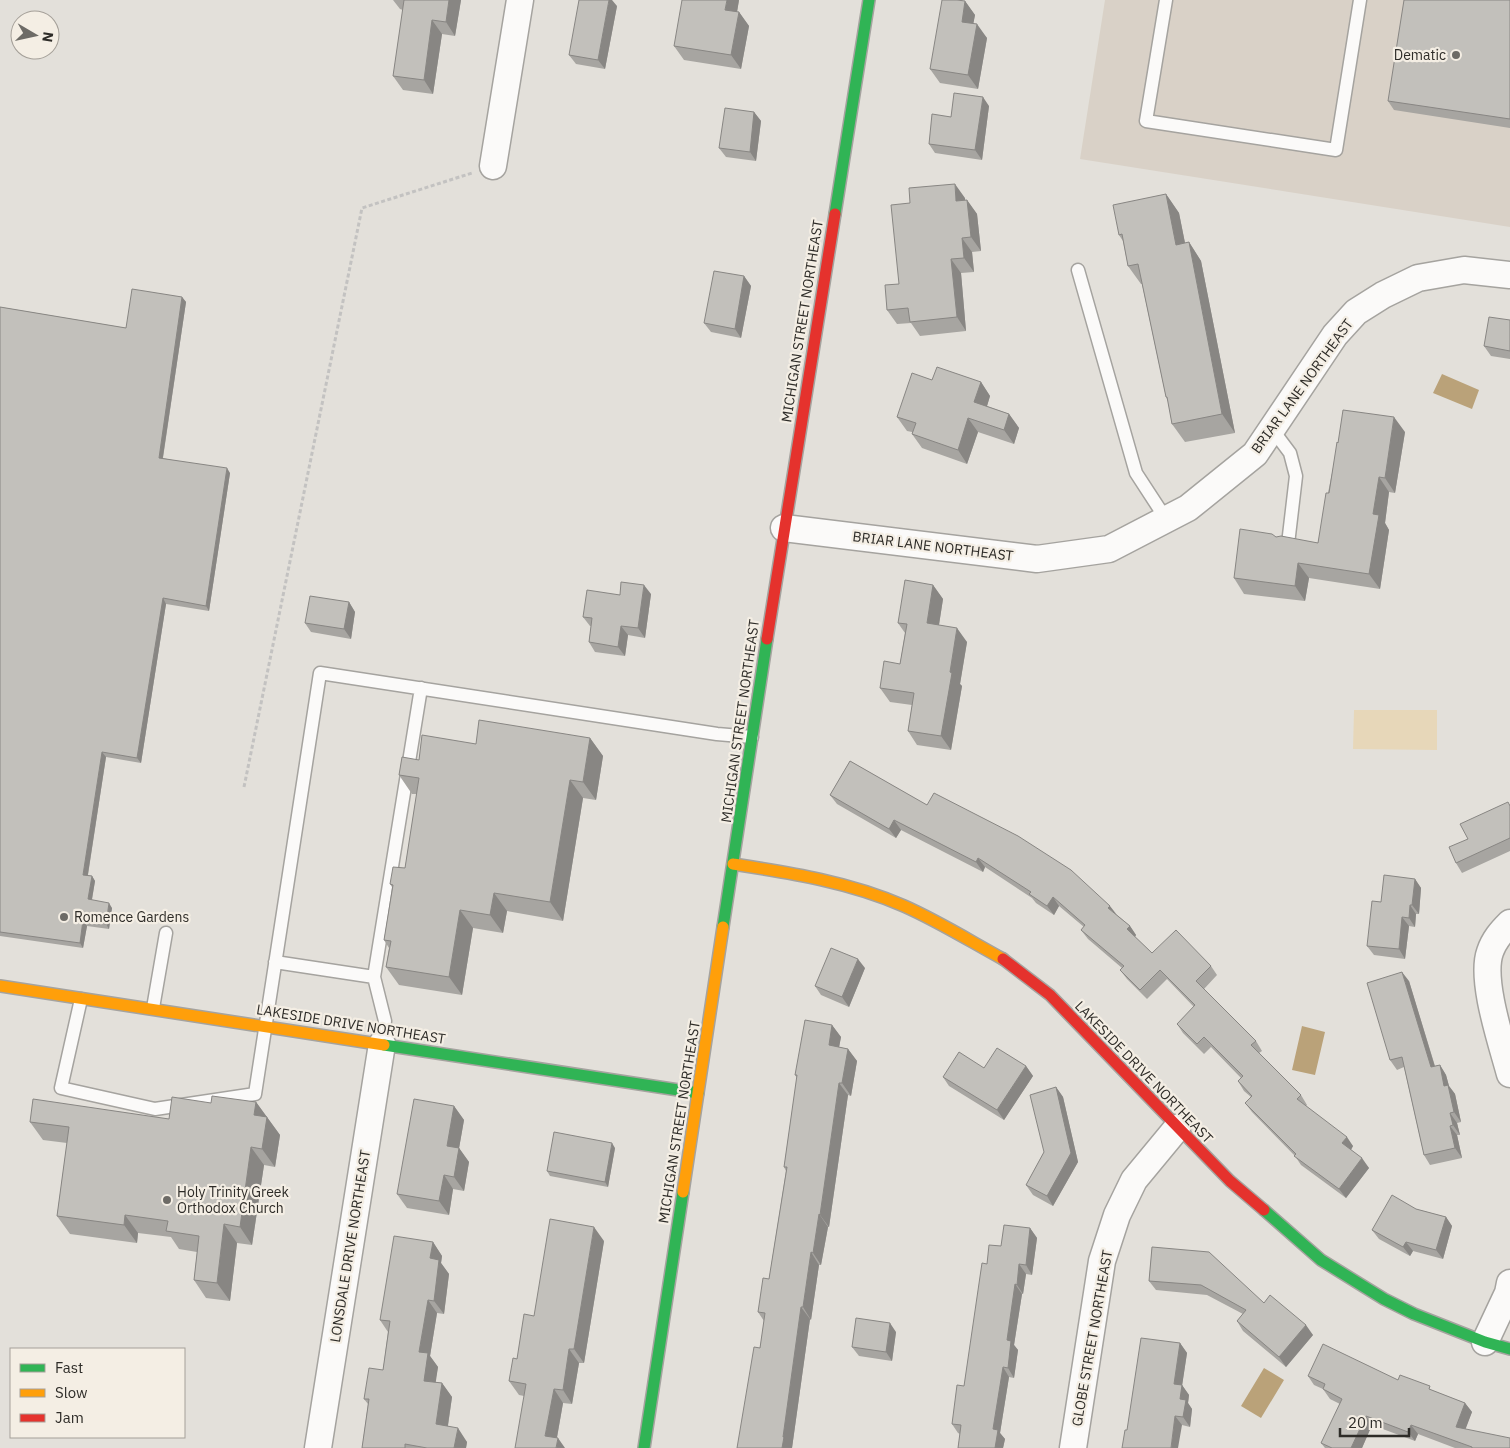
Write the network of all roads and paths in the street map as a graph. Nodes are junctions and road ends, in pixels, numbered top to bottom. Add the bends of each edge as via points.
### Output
1 (520, 0) edge
2 (869, 0) edge
3 (1166, 0) edge
4 (1360, 0) edge
5 (493, 166) joint
6 (1078, 270) dead end
7 (1510, 274) edge
8 (1272, 428) junction
9 (1166, 520) junction
10 (784, 528) junction
11 (1288, 544) edge
12 (421, 688) junction
13 (752, 737) junction
14 (244, 787) dead end
15 (734, 864) junction
16 (1510, 924) edge
17 (166, 933) dead end
18 (275, 962) junction
19 (374, 977) junction
20 (0, 986) edge
21 (81, 999) junction
22 (153, 1008) junction
23 (266, 1026) junction
24 (382, 1044) junction
25 (1510, 1074) edge
26 (698, 1092) junction
27 (1177, 1128) junction
28 (1510, 1283) edge
29 (1498, 1346) edge
30 (318, 1448) edge
31 (644, 1448) edge
32 (1073, 1448) edge

1 - 5 street
2 - 10 street, MICHIGAN STREET NORTHEAST
3 - 4 lane via 1146,121 1336,150
5 - 14 path via 362,208
6 - 9 lane via 1136,473
7 - 8 street, BRIAR LANE NORTHEAST via 1464,270 1418,278 1356,312 1335,335
8 - 9 street, BRIAR LANE NORTHEAST via 1255,454 1188,508
8 - 11 lane via 1290,453 1296,476
9 - 10 street, BRIAR LANE NORTHEAST via 1109,549 1037,559
10 - 13 street, MICHIGAN STREET NORTHEAST
12 - 13 lane
12 - 18 lane via 320,672
12 - 19 lane
13 - 15 street, MICHIGAN STREET NORTHEAST
15 - 26 street, MICHIGAN STREET NORTHEAST
15 - 27 street, LAKESIDE DRIVE NORTHEAST via 799,874 857,889 904,906 1005,960 1050,995
16 - 25 street via 1498,935 1486,966 1488,988
17 - 22 lane
18 - 19 lane
18 - 23 lane
19 - 24 lane via 385,1021
20 - 21 street, LAKESIDE DRIVE NORTHEAST
21 - 22 street, LAKESIDE DRIVE NORTHEAST
21 - 23 lane via 61,1088 155,1109 255,1094
22 - 23 street, LAKESIDE DRIVE NORTHEAST
23 - 24 street, LAKESIDE DRIVE NORTHEAST
24 - 26 street, LAKESIDE DRIVE NORTHEAST
24 - 30 street, LONSDALE DRIVE NORTHEAST
26 - 31 street, MICHIGAN STREET NORTHEAST
27 - 29 street, LAKESIDE DRIVE NORTHEAST via 1230,1181 1321,1260 1414,1314
27 - 32 street, GLOBE STREET NORTHEAST via 1134,1180 1117,1215 1102,1261
28 - 29 street

